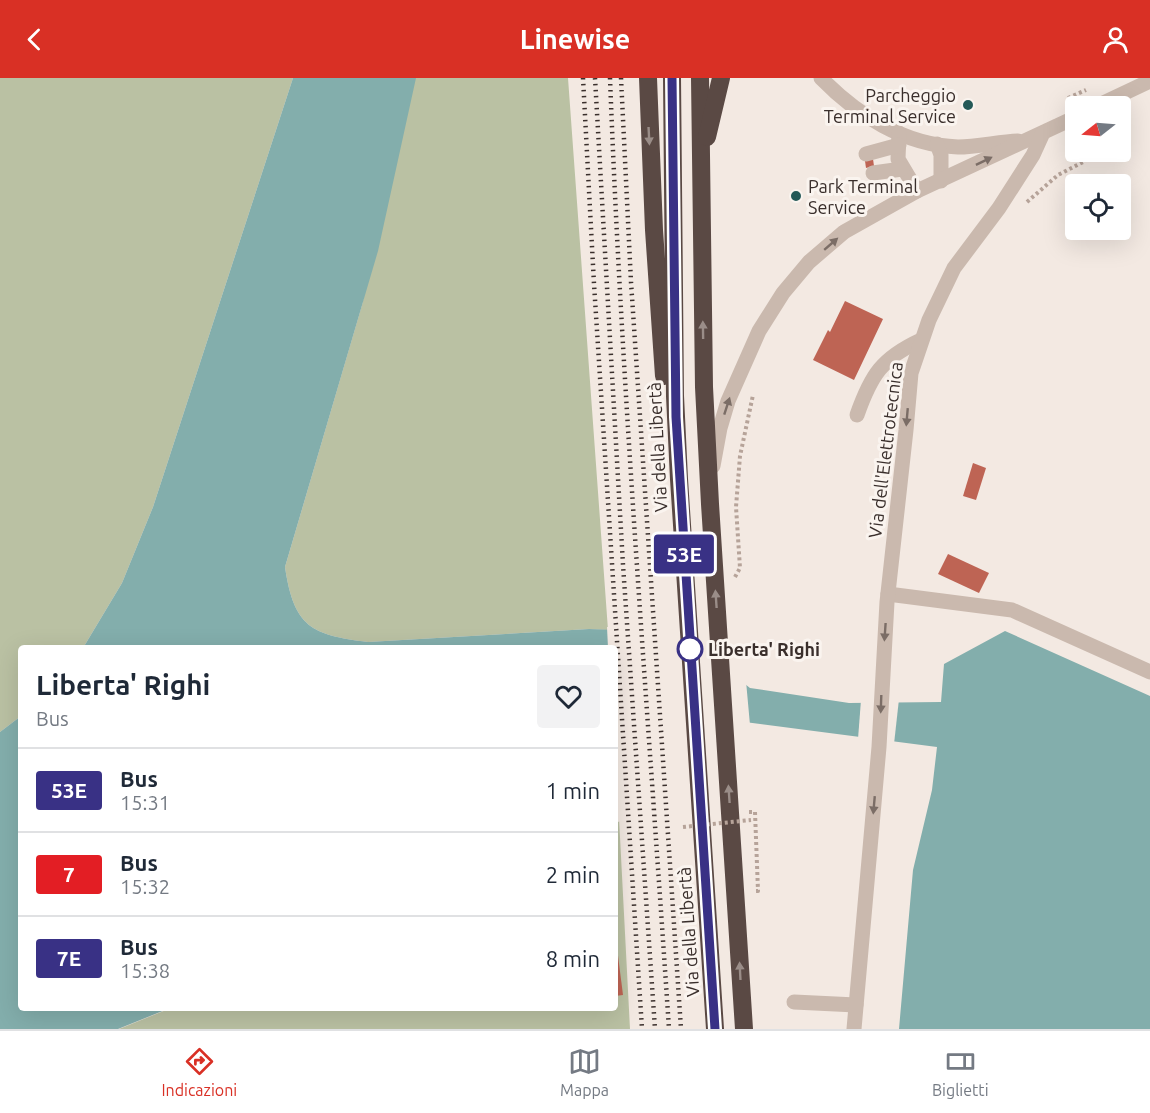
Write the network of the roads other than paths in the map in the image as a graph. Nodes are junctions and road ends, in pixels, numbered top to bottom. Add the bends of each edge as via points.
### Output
1 (648, 78) edge
2 (672, 78) edge
3 (700, 78) edge
4 (721, 78) edge
5 (820, 78) edge
6 (1150, 81) edge
7 (1118, 96) edge
8 (1065, 122) edge
9 (1043, 133) junction
10 (899, 139) junction
11 (1027, 140) junction
12 (937, 144) junction
13 (866, 154) dead end
14 (701, 165) junction
15 (902, 169) junction
16 (873, 173) dead end
17 (941, 181) junction
18 (917, 191) junction
19 (921, 340) junction
20 (857, 415) dead end
21 (710, 504) junction
22 (684, 560) junction
23 (888, 594) junction
24 (1150, 672) edge
25 (794, 1002) dead end
26 (856, 1005) junction
27 (715, 1029) edge
28 (744, 1029) edge
29 (854, 1029) edge

1 -> 22 highway via 658,310
2 - 22 highway, Via della Libertà via 675,396
3 - 14 highway
4 - 14 highway
5 - 10 street via 840,99
6 - 7 street
8 - 9 street
9 - 11 street
9 - 19 street, Via dell'Elettrotecnica via 999,208 954,268
10 - 12 street
10 - 13 street
10 - 15 street
11 - 12 street via 959,147
17 -> 11 street
12 - 17 street
21 -> 14 highway
15 - 16 street
15 - 18 street
17 - 18 street
21 -> 18 street via 714,454 728,401 759,331 783,293 809,262 844,232
19 - 20 street via 880,367 867,386
19 -> 23 street, Via dell'Elettrotecnica via 911,373
28 -> 21 highway
22 - 27 highway, Via della Libertà
23 - 24 street via 1012,610
23 -> 26 street, Via dell'Elettrotecnica
25 - 26 street
26 - 29 street

